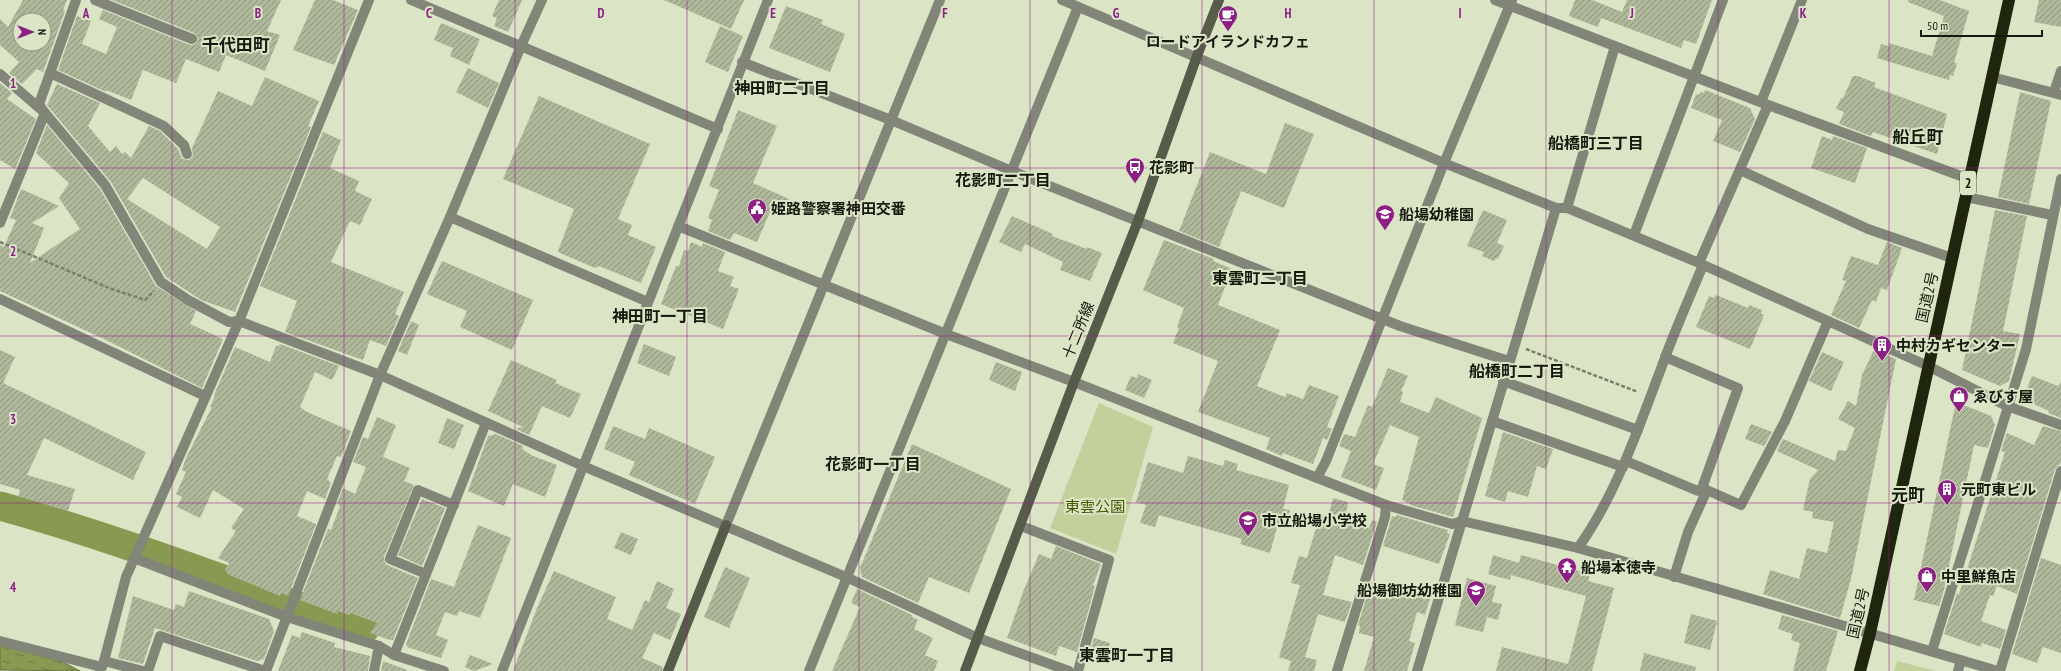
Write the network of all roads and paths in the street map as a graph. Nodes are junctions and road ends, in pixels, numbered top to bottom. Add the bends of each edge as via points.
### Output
1 (76, 0) edge
2 (95, 0) edge
3 (369, 0) edge
4 (411, 0) edge
5 (542, 0) edge
6 (768, 0) edge
7 (940, 0) edge
8 (1062, 0) edge
9 (1219, 0) edge
10 (1495, 0) edge
11 (1723, 0) edge
12 (1802, 0) edge
13 (2009, 0) edge
14 (1511, 3) edge
15 (1078, 7) junction
16 (192, 39) dead end
17 (521, 46) junction
18 (1615, 46) junction
19 (1197, 56) junction
20 (742, 62) junction
21 (2061, 71) edge
22 (50, 73) junction
23 (0, 74) edge
24 (1695, 76) junction
25 (1992, 77) junction
26 (2057, 94) edge
27 (1765, 103) junction
28 (45, 114) junction
29 (891, 120) junction
30 (718, 129) junction
31 (187, 154) dead end
32 (1444, 163) junction
33 (1740, 170) junction
34 (1012, 171) junction
35 (1969, 179) junction
36 (2061, 179) edge
37 (1966, 197) junction
38 (1556, 208) junction
39 (1567, 208) junction
40 (2052, 215) junction
41 (450, 217) junction
42 (1138, 221) junction
43 (0, 223) edge
44 (678, 226) junction
45 (1634, 235) junction
46 (0, 242) edge
47 (1952, 258) junction
48 (1701, 264) junction
49 (161, 282) junction
50 (824, 285) junction
51 (0, 299) edge
52 (648, 302) junction
53 (1382, 319) junction
54 (239, 321) junction
55 (1828, 321) junction
56 (946, 334) junction
57 (1514, 344) junction
58 (1665, 357) junction
59 (1509, 361) junction
60 (1928, 366) junction
61 (380, 375) junction
62 (1503, 381) junction
63 (1074, 382) junction
64 (205, 396) junction
65 (1650, 397) junction
66 (2008, 406) junction
67 (1492, 421) junction
68 (486, 423) junction
69 (2061, 426) edge
70 (1638, 430) junction
71 (1625, 464) junction
72 (583, 466) junction
73 (2061, 471) edge
74 (1317, 478) junction
75 (1704, 489) junction
76 (454, 505) junction
77 (1386, 505) junction
78 (1462, 521) junction
79 (726, 525) junction
80 (1021, 526) junction
81 (1578, 548) junction
82 (134, 558) junction
83 (426, 574) junction
84 (846, 577) junction
85 (1674, 577) junction
86 (287, 617) junction
87 (1870, 633) junction
88 (978, 638) junction
89 (0, 640) edge
90 (379, 646) junction
91 (1932, 652) junction
92 (394, 655) junction
93 (1961, 660) junction
94 (102, 666) edge
95 (143, 671) edge
96 (148, 671) edge
97 (265, 671) edge
98 (374, 671) edge
99 (444, 671) edge
100 (502, 671) edge
101 (668, 671) edge
102 (809, 671) edge
103 (965, 671) edge
104 (1069, 671) edge
105 (1078, 671) edge
106 (1337, 671) edge
107 (1417, 671) edge
108 (1860, 671) edge
109 (1958, 671) edge
110 (1999, 671) edge

1 - 22 street
2 - 16 street
3 - 54 street
4 - 17 street
5 - 17 street
6 - 20 street
7 - 29 street
8 - 15 street
9 - 19 street, 十二所線
10 - 14 street
11 - 24 street
12 - 27 street
13 - 25 highway, 国道2号 / 2
14 - 18 street
14 - 32 street
15 - 19 street
15 - 34 street
17 - 30 street
17 - 41 street
18 - 24 street
18 - 39 street
19 - 32 street
19 - 42 street, 十二所線
20 - 29 street
20 - 30 street
21 - 26 street
22 - 28 street via 39,104
22 - 31 street via 164,126 184,145
23 - 28 street
24 - 27 street
24 - 45 street
25 - 26 street
25 - 35 highway, 国道2号 / 2
27 - 33 street
27 - 35 street
28 - 43 street
28 - 49 street via 105,185
29 - 34 street
29 - 50 street
30 - 44 street
32 - 38 street
32 - 53 street
33 - 47 street via 1868,229
33 - 48 street
34 - 42 street
34 - 56 street
35 - 37 highway, 国道2号 / 2
36 - 40 street
37 - 40 street
37 - 47 highway, 国道2号 / 2
38 - 39 street
38 - 57 street
39 - 45 street
40 - 66 street via 2026,349
41 - 52 street
41 - 61 street
42 - 53 street
42 - 63 street, 十二所線
44 - 50 street
44 - 52 street
45 - 48 street
46 - 49 path via 109,288 145,300
47 - 60 highway, 国道2号 / 2
48 - 55 street
48 - 58 street
49 - 54 street via 229,322
50 - 56 street
50 - 79 street
51 - 64 street
52 - 72 street
53 - 59 street
53 - 74 street
54 - 61 street
54 - 64 street
55 - 60 street
55 - 75 street via 1785,421 1741,505
56 - 63 street
56 - 84 street
57 - 59 street
57 - 65 path
58 - 65 street
58 - 75 street via 1738,388
59 - 62 street
60 - 66 street
60 - 87 highway, 国道2号 / 2
61 - 68 street
61 - 86 street
62 - 67 street
62 - 70 street
63 - 74 street
63 - 80 street, 十二所線
64 - 82 street
65 - 70 street
66 - 69 street
66 - 91 street
67 - 71 street
67 - 78 street
68 - 72 street
68 - 76 street
70 - 71 street
71 - 75 street via 1698,490
71 - 81 street via 1593,527
72 - 79 street
72 - 100 street
73 - 110 street
74 - 77 street
75 - 85 street
76 - 83 street
76 - 83 street via 418,490 390,559
77 - 78 street via 1452,524
77 - 106 street via 1385,517
78 - 81 street
78 - 107 street
79 - 84 street
79 - 101 street
80 - 88 street, 十二所線
80 - 105 street via 1109,560
81 - 85 street
82 - 86 street
82 - 94 street via 126,577
83 - 92 street
84 - 88 street
84 - 102 street
85 - 87 street
86 - 90 street
86 - 97 street
87 - 91 street
87 - 108 highway, 国道2号 / 2
88 - 103 street, 十二所線
88 - 104 street
89 - 94 street
90 - 92 street
90 - 98 street
91 - 93 street
92 - 99 street
93 - 109 street
93 - 110 street
94 - 95 street
96 - 97 street via 160,636

